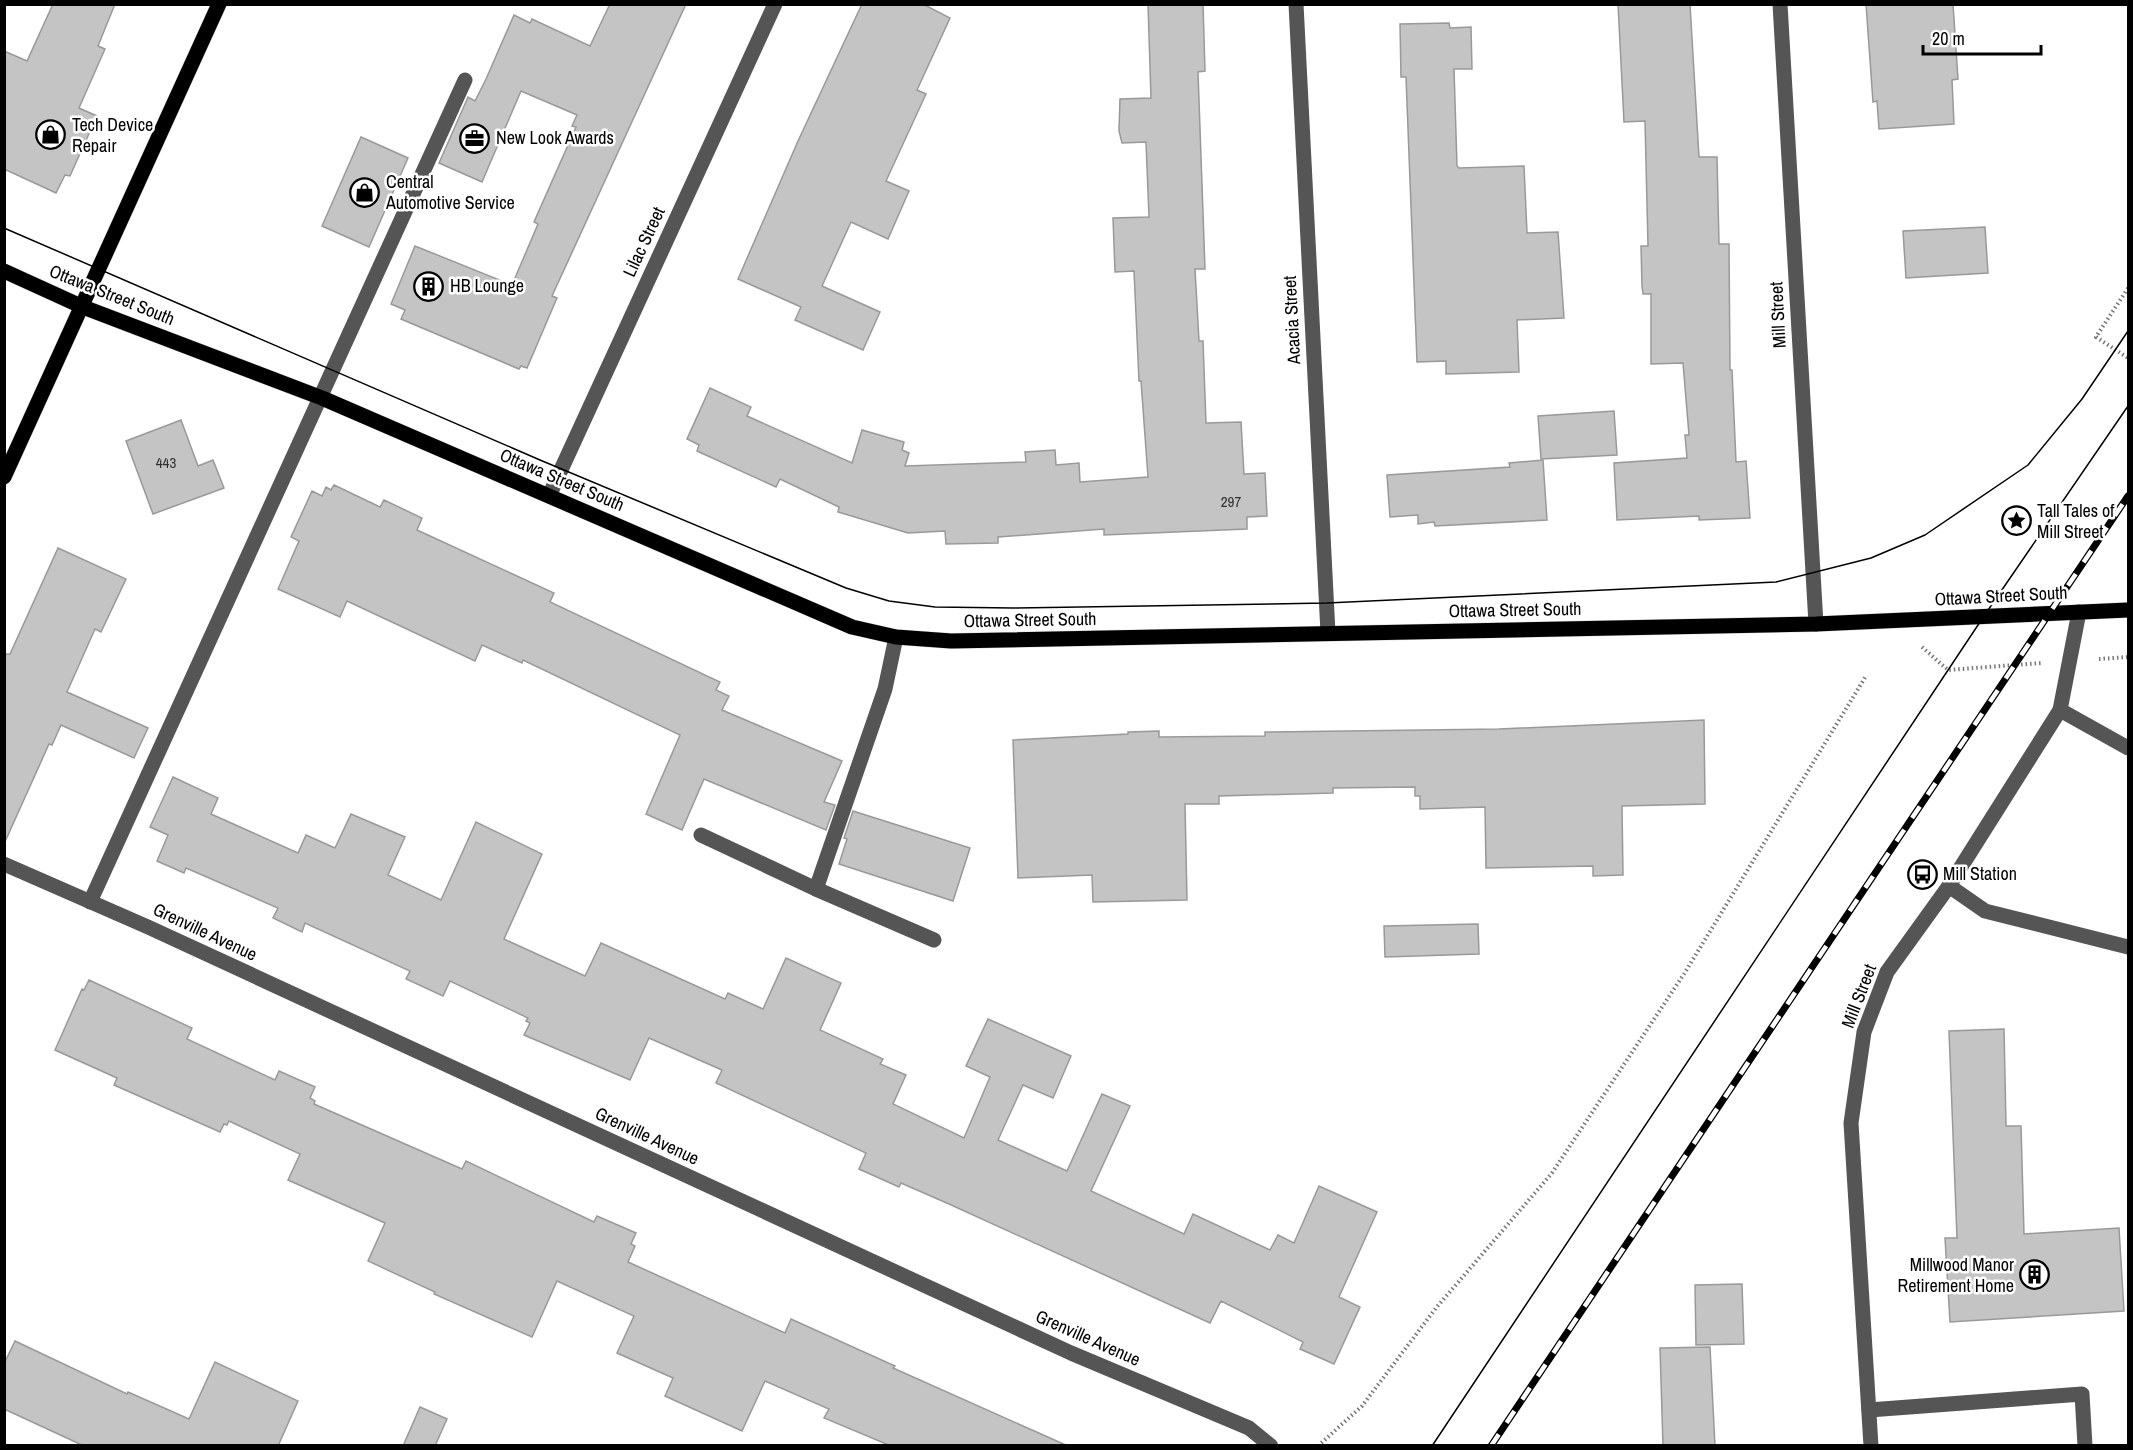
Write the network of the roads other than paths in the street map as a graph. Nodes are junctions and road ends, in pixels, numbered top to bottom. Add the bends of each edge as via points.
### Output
1 (219, 4) edge
2 (775, 4) edge
3 (1296, 4) edge
4 (1780, 4) edge
5 (465, 80) dead end
6 (4, 270) edge
7 (83, 307) junction
8 (322, 398) junction
9 (4, 477) edge
10 (549, 496) junction
11 (2128, 610) edge
12 (2079, 612) junction
13 (1816, 624) junction
14 (1328, 633) junction
15 (896, 637) junction
16 (2060, 710) junction
17 (2128, 748) edge
18 (701, 835) dead end
19 (4, 864) edge
20 (1949, 886) junction
21 (816, 889) junction
22 (90, 902) junction
23 (934, 940) dead end
24 (2128, 947) edge
25 (1869, 1410) junction
26 (1270, 1446) edge
27 (1871, 1446) edge
28 (2085, 1446) edge

1 - 7 main road
2 - 10 street, Lilac Street
3 - 14 street, Acacia Street
4 - 13 street, Mill Street
5 - 8 street
6 - 7 main road, Ottawa Street South
7 - 8 main road, Ottawa Street South
7 - 9 main road
8 - 10 main road, Ottawa Street South
8 - 22 street via 295,449
10 - 15 main road, Ottawa Street South via 852,627
11 - 12 main road, Ottawa Street South
12 - 13 main road, Ottawa Street South
12 - 16 street, Mill Street
13 - 14 main road, Ottawa Street South
14 - 15 main road, Ottawa Street South via 951,641
15 - 21 street via 885,689
16 - 17 street
16 - 20 street, Mill Street
18 - 21 street
19 - 22 street, Grenville Avenue
20 - 24 street via 1985,911
20 - 25 street, Mill Street via 1887,972 1864,1032 1851,1123
21 - 23 street
22 - 26 street, Grenville Avenue via 1071,1353 1249,1428
25 - 27 street, Mill Street
25 - 28 street via 2082,1394

